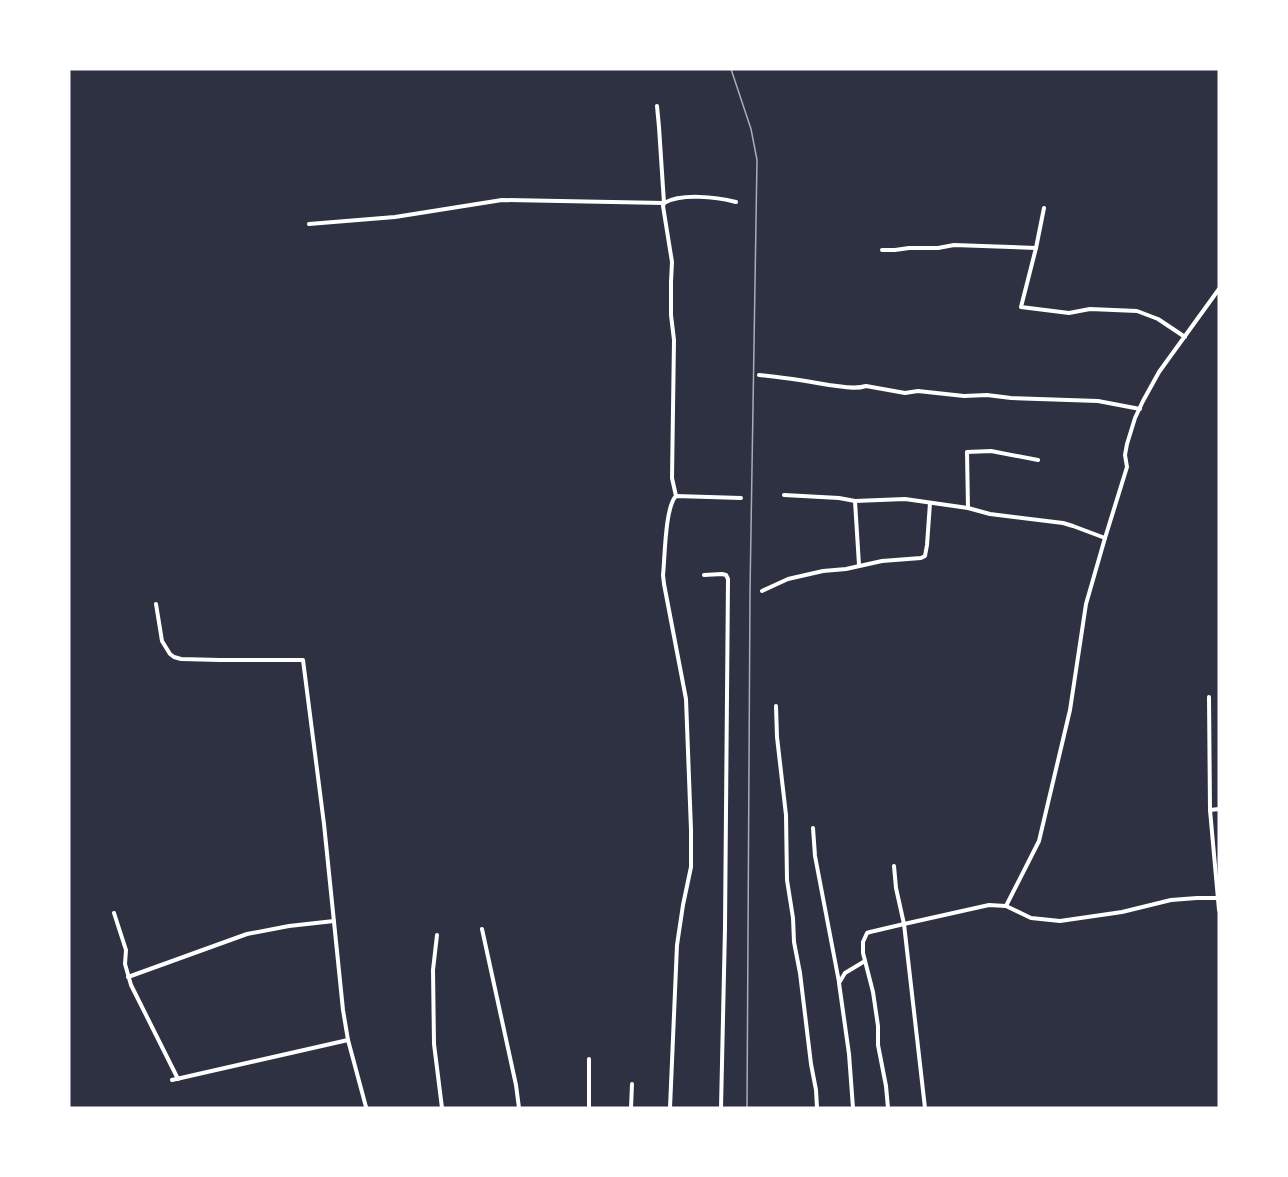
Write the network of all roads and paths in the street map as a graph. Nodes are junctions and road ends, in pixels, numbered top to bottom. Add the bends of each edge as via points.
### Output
1 (657, 106) dead end
2 (736, 202) dead end
3 (664, 203) junction
4 (1044, 208) dead end
5 (309, 224) dead end
6 (1036, 248) junction
7 (882, 250) dead end
8 (1219, 289) edge
9 (1185, 338) junction
10 (759, 375) dead end
11 (1140, 409) junction
12 (1038, 460) dead end
13 (784, 495) dead end
14 (676, 496) junction
15 (741, 498) dead end
16 (855, 501) junction
17 (930, 503) junction
18 (968, 508) junction
19 (1105, 537) junction
20 (859, 565) junction
21 (704, 575) dead end
22 (762, 591) dead end
23 (156, 604) dead end
24 (1209, 697) dead end
25 (776, 706) dead end
26 (1219, 809) edge
27 (1210, 810) junction
28 (813, 828) dead end
29 (894, 866) dead end
30 (1219, 898) edge
31 (1006, 906) junction
32 (1219, 910) edge
33 (114, 914) dead end
34 (334, 921) junction
35 (904, 924) junction
36 (482, 929) dead end
37 (437, 935) dead end
38 (865, 961) junction
39 (128, 977) junction
40 (839, 983) junction
41 (348, 1040) junction
42 (589, 1059) dead end
43 (178, 1079) junction
44 (172, 1080) dead end
45 (632, 1084) dead end
46 (366, 1107) edge
47 (360, 1108) edge
48 (442, 1108) edge
49 (519, 1108) edge
50 (589, 1108) edge
51 (631, 1108) edge
52 (670, 1108) edge
53 (721, 1108) edge
54 (817, 1108) edge
55 (854, 1108) edge
56 (888, 1108) edge
57 (925, 1108) edge

1 - 3 street
2 - 3 street via 695,197
3 - 5 street via 502,200 395,217
3 - 14 street via 672,262 672,478
4 - 6 street
6 - 7 street via 954,245
6 - 9 street via 1020,307 1069,313 1090,309 1137,311
8 - 9 street
9 - 11 street
10 - 11 street via 905,393 1098,401
11 - 19 street via 1127,444 1127,467
12 - 18 street via 998,452 968,452
13 - 16 street
14 - 15 street
14 - 52 street via 670,508 663,575 686,699 691,867 677,945
16 - 17 street via 905,499
16 - 20 street
17 - 18 street
17 - 20 street via 923,557
18 - 19 street via 1063,523
19 - 31 street via 1086,604 1070,710 1039,841
20 - 22 street via 788,579
21 - 53 street via 722,574 728,579
23 - 34 street via 162,641 174,657 303,660
24 - 27 street
25 - 54 street via 787,880
26 - 27 street
27 - 30 street
28 - 40 street
29 - 35 street
30 - 31 street via 1171,900 1060,921 1031,918
30 - 32 street
31 - 35 street via 989,905
33 - 39 street via 126,950
34 - 39 street via 247,934
34 - 41 street
35 - 38 street via 867,933 862,944
35 - 57 street
36 - 49 street
37 - 48 street via 433,970 434,1044
38 - 40 street via 845,972
38 - 56 street via 873,992
39 - 43 street
40 - 55 street
41 - 43 street
41 - 46 street
42 - 50 street
43 - 44 street
45 - 51 street
46 - 47 street

